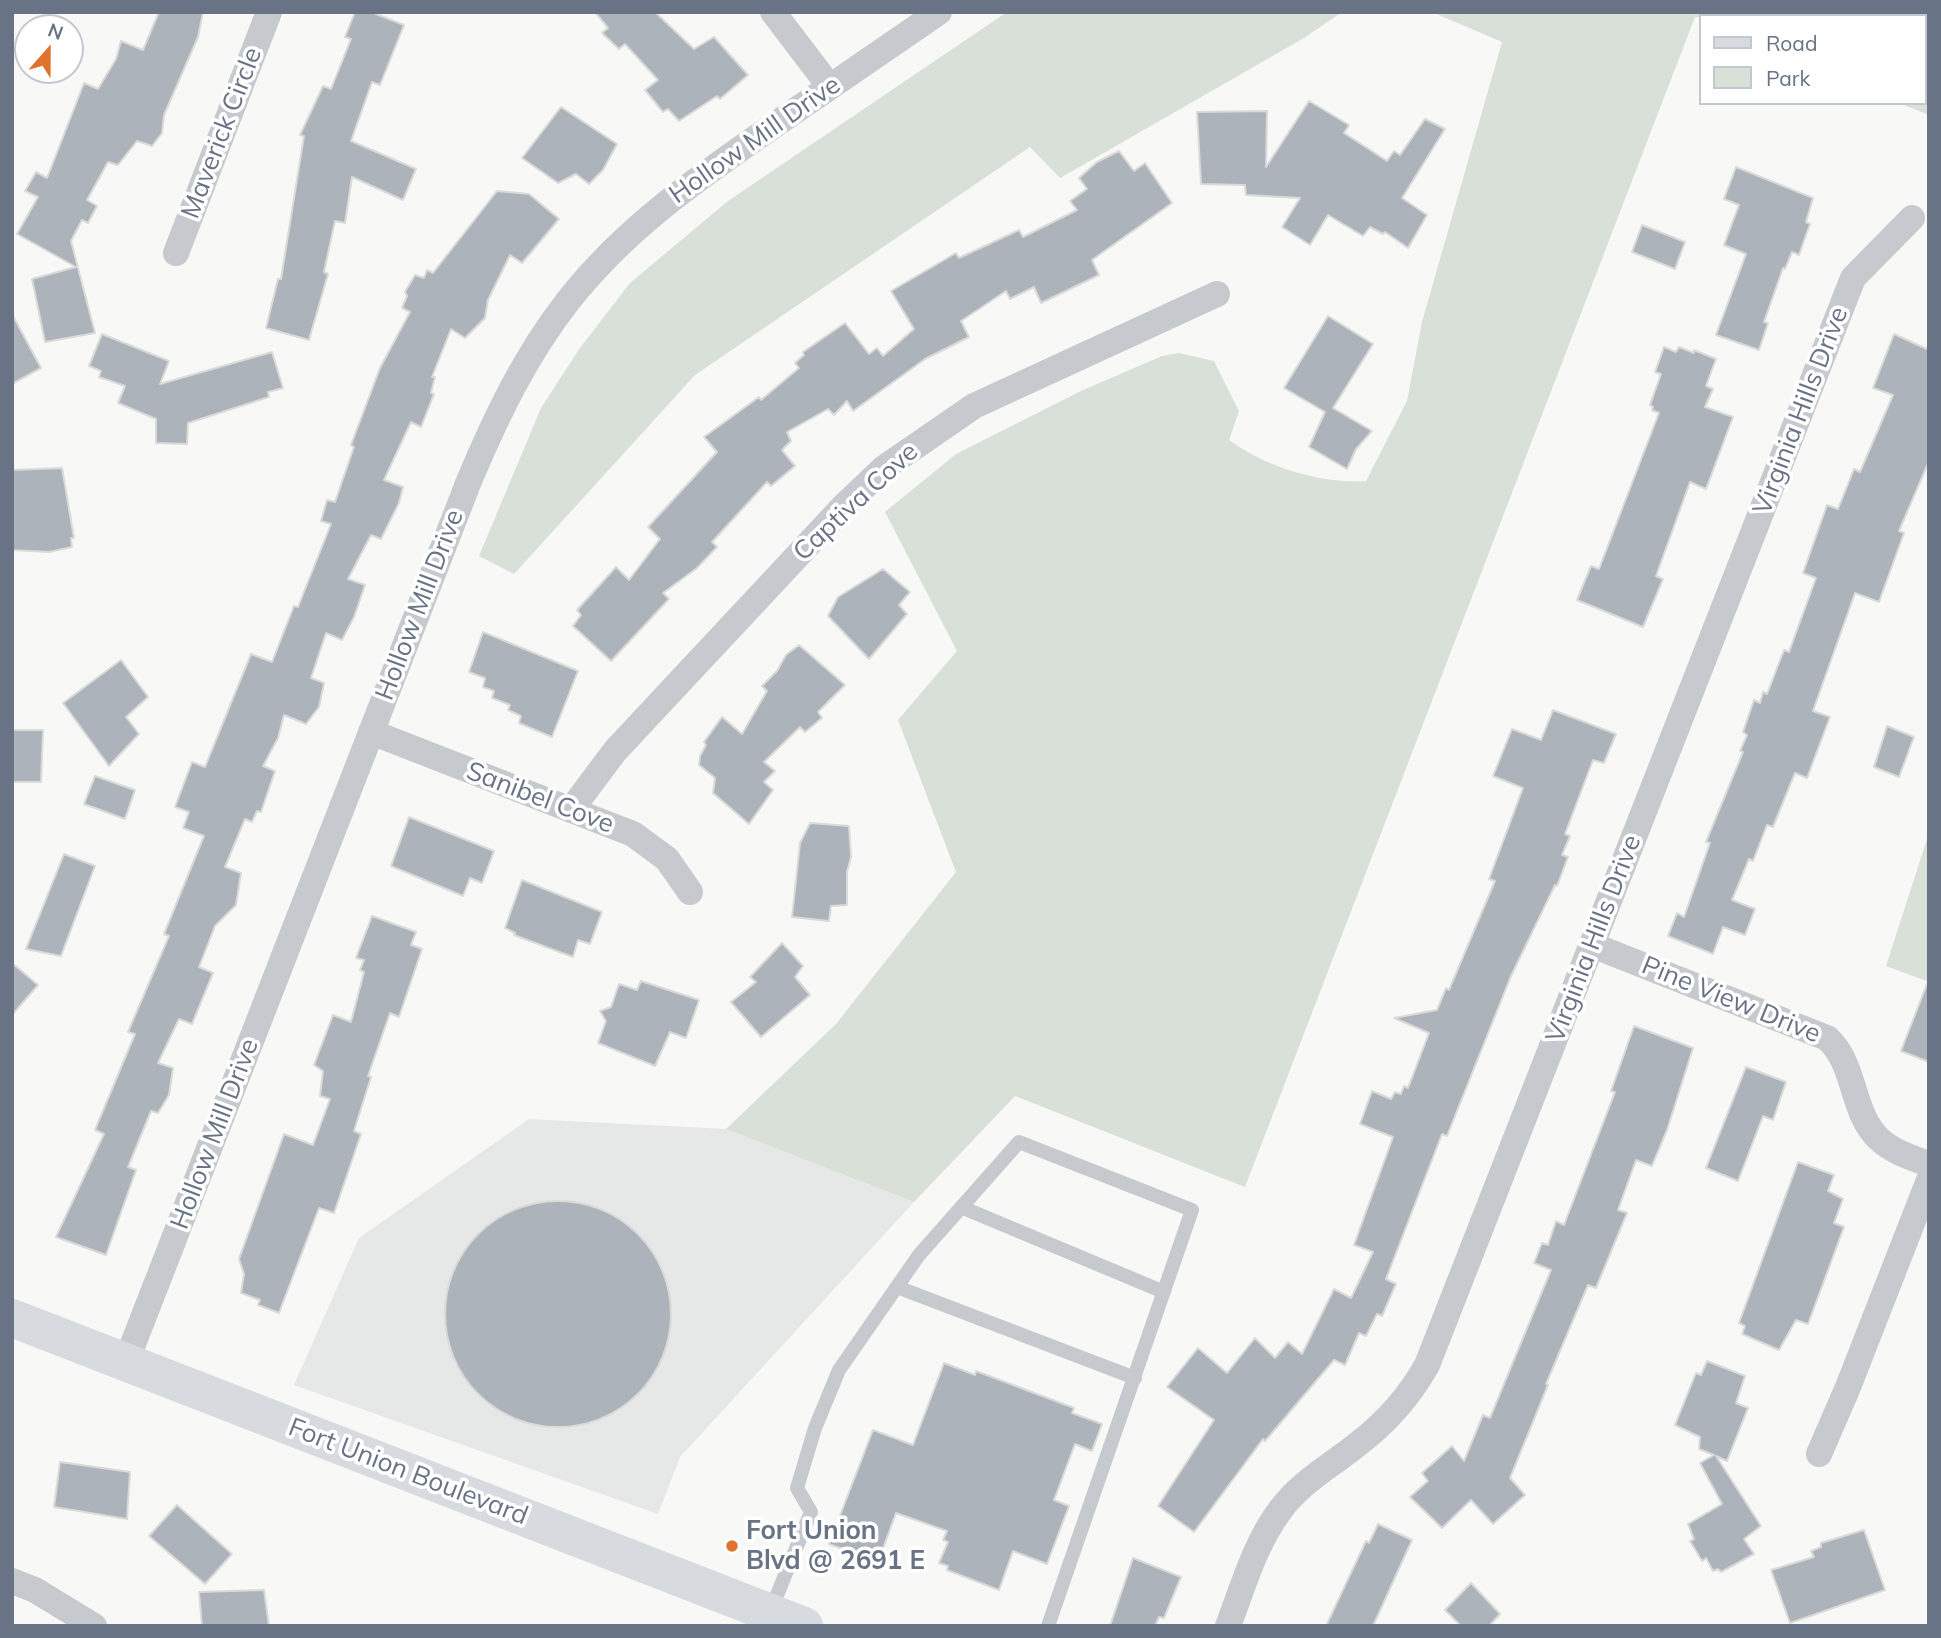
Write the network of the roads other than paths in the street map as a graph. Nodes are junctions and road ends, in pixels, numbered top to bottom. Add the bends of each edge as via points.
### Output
1 (269, 12) edge
2 (773, 12) edge
3 (939, 12) edge
4 (830, 87) junction
5 (1912, 218) dead end
6 (176, 253) dead end
7 (1217, 294) dead end
8 (371, 732) junction
9 (571, 810) junction
10 (690, 892) dead end
11 (1592, 945) junction
12 (1929, 1164) edge
13 (1929, 1180) edge
14 (961, 1208) junction
15 (897, 1287) junction
16 (1164, 1292) junction
17 (12, 1318) edge
18 (126, 1362) junction
19 (1135, 1378) junction
20 (1819, 1454) dead end
21 (12, 1581) edge
22 (787, 1619) edge
23 (94, 1626) edge
24 (1048, 1626) edge
25 (1228, 1626) edge

1 - 6 street, Maverick Circle
2 - 4 street
3 - 4 street, Hollow Mill Drive
4 - 8 street, Hollow Mill Drive via 676,192 620,243 569,300 528,358 495,418
5 - 11 street, Virginia Hills Drive via 1853,278
7 - 9 street, Captiva Cove via 974,406 884,468 615,751
8 - 9 street, Sanibel Cove
8 - 18 street, Hollow Mill Drive
9 - 10 street, Sanibel Cove via 634,834 667,859
11 - 12 street, Pine View Drive via 1827,1038 1840,1050 1866,1123 1897,1152
11 - 25 street, Virginia Hills Drive via 1427,1365 1410,1395 1390,1417 1304,1484 1280,1510
13 - 20 street
14 - 15 lane
14 - 16 lane
14 - 16 lane via 1019,1142 1192,1210
15 - 19 lane
15 - 22 lane via 839,1370 815,1428 797,1488 811,1512
16 - 19 lane
17 - 18 main road, Fort Union Boulevard
18 - 22 main road, Fort Union Boulevard
19 - 24 lane
21 - 23 street

